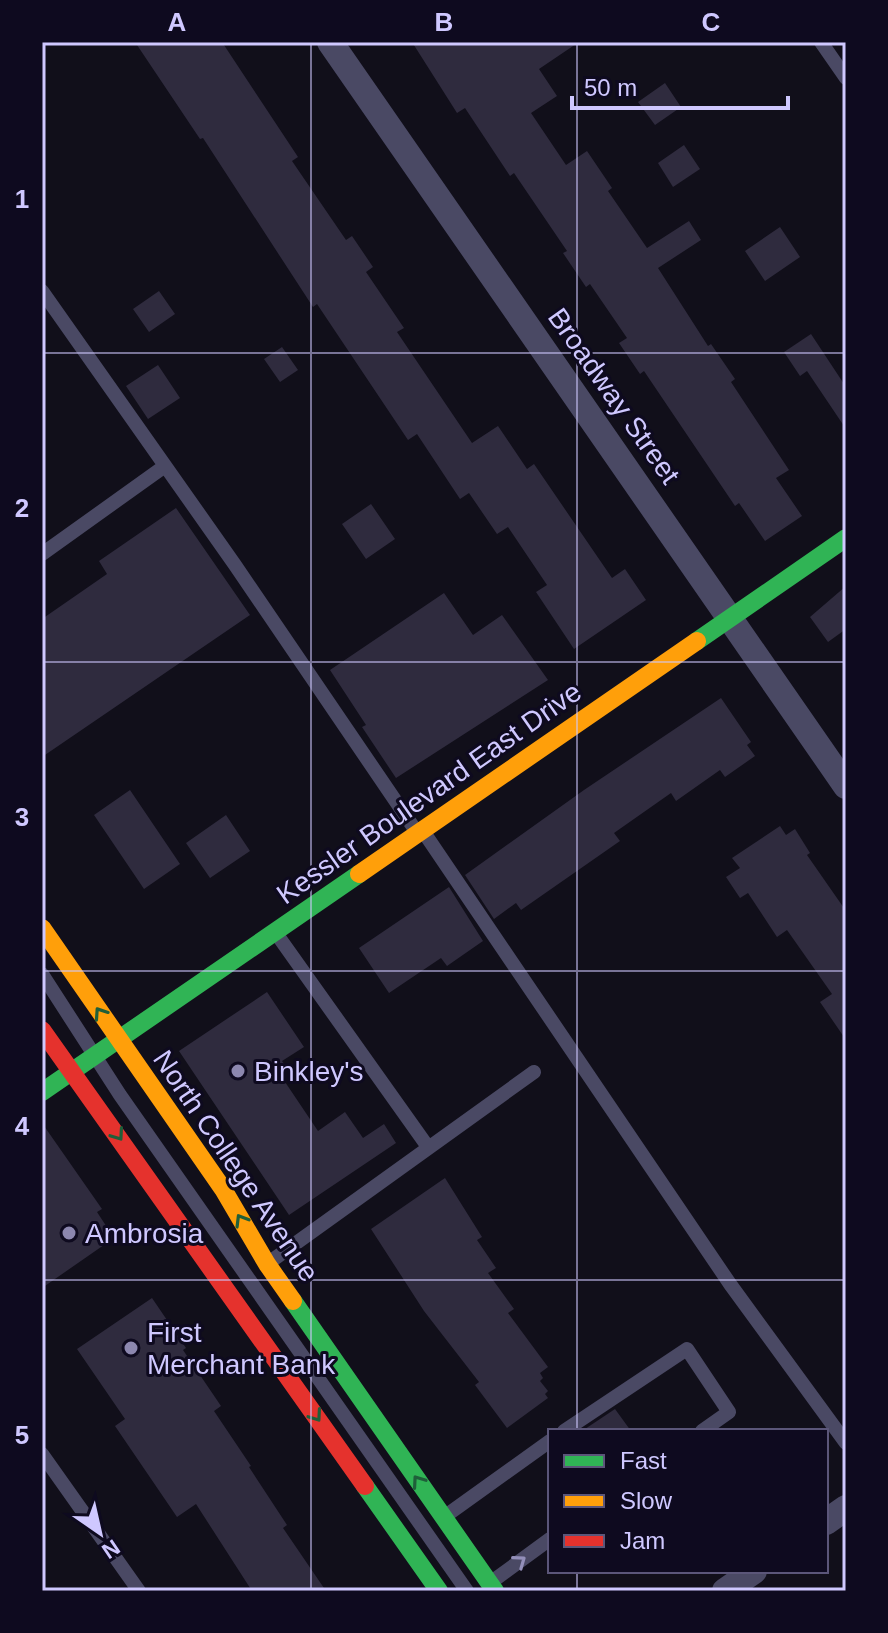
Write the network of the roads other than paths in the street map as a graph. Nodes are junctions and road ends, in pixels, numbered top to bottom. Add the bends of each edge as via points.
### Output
1 (330, 42) edge
2 (821, 42) edge
3 (846, 78) edge
4 (42, 291) edge
5 (165, 466) junction
6 (846, 538) edge
7 (42, 554) edge
8 (730, 619) junction
9 (846, 786) edge
10 (420, 833) junction
11 (42, 928) edge
12 (276, 932) junction
13 (42, 974) edge
14 (42, 1030) edge
15 (118, 1040) junction
16 (95, 1056) junction
17 (72, 1072) junction
18 (534, 1072) dead end
19 (42, 1092) edge
20 (428, 1147) junction
21 (267, 1264) junction
22 (567, 1429) edge
23 (705, 1429) edge
24 (548, 1442) edge
25 (846, 1443) edge
26 (42, 1454) edge
27 (846, 1508) edge
28 (444, 1518) junction
29 (828, 1521) edge
30 (548, 1541) edge
31 (751, 1573) edge
32 (492, 1587) edge
33 (139, 1591) edge
34 (439, 1591) edge
35 (467, 1591) edge
36 (725, 1591) edge

1 - 8 street, Broadway Street
2 - 3 lane
4 - 5 lane
5 - 7 lane
5 - 10 lane
6 - 8 main road, Kessler Boulevard East Drive
8 - 9 street, Broadway Street
8 - 10 main road, Kessler Boulevard East Drive
10 - 12 main road, Kessler Boulevard East Drive
10 - 25 lane via 730,1284
15 -> 11 main road, North College Avenue
12 - 15 main road, Kessler Boulevard East Drive
12 - 20 lane
13 - 16 lane, North College Avenue
14 - 17 main road
15 - 16 main road, Kessler Boulevard East Drive
21 -> 15 main road, North College Avenue via 223,1189
16 - 17 main road, Kessler Boulevard East Drive
16 - 35 lane, North College Avenue
17 - 19 main road, Kessler Boulevard East Drive
17 -> 34 main road
18 - 20 lane
20 - 21 lane
28 -> 21 main road, North College Avenue
22 - 23 lane via 687,1349 729,1412
24 - 28 lane
26 - 33 lane
27 - 29 street
28 - 32 main road, North College Avenue
32 -> 30 lane
31 - 36 street

